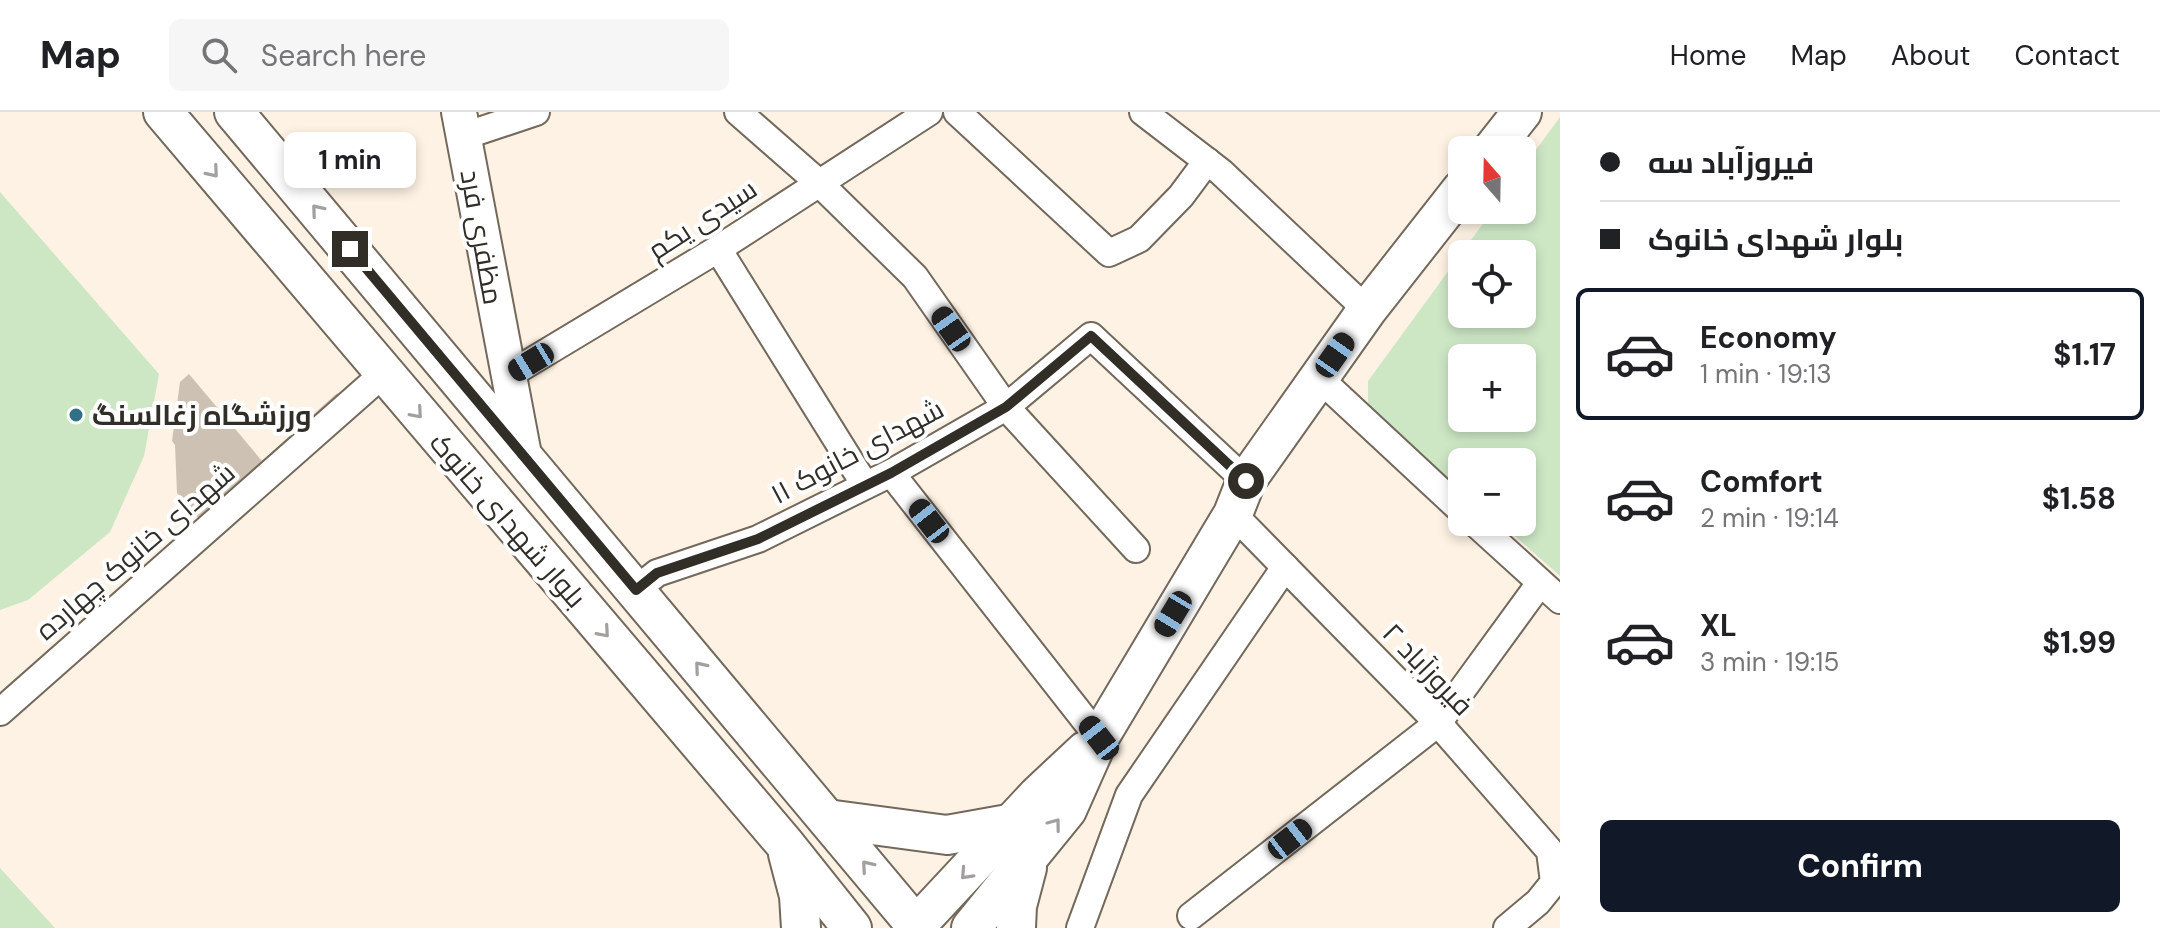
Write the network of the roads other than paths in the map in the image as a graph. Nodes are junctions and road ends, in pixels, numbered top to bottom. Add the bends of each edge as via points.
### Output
1 (163, 112) edge
2 (234, 112) edge
3 (536, 112) edge
4 (738, 112) edge
5 (929, 112) edge
6 (957, 112) edge
7 (1143, 112) edge
8 (1522, 112) edge
9 (462, 124) edge
10 (1503, 136) edge
11 (1207, 161) junction
12 (818, 182) junction
13 (1448, 207) edge
14 (718, 249) junction
15 (1367, 310) junction
16 (1091, 336) joint
17 (383, 374) junction
18 (507, 376) junction
19 (1319, 378) junction
20 (1006, 407) junction
21 (524, 455) junction
22 (891, 473) junction
23 (865, 485) junction
24 (1240, 498) junction
25 (1448, 498) edge
26 (1489, 536) edge
27 (1136, 549) dead end
28 (1285, 567) junction
29 (636, 590) junction
30 (1550, 591) edge
31 (0, 712) edge
32 (1438, 723) junction
33 (1099, 738) junction
34 (827, 819) junction
35 (1014, 823) junction
36 (785, 844) junction
37 (1029, 859) junction
38 (1191, 916) dead end
39 (916, 927) edge
40 (801, 928) edge
41 (852, 928) edge
42 (971, 928) edge
43 (1016, 928) edge
44 (1080, 928) edge
45 (1507, 928) edge

1 -> 17 main road, بلوار شهدای خانوک
21 -> 2 main road, بلوار شهدای خانوک
3 - 9 street
4 - 12 street
5 - 12 street, سیدی یکم
6 - 11 street via 1109,253 1139,239
7 - 11 street
8 - 10 main road
9 - 18 street, مظفری فرد
11 - 15 street
12 - 14 street, سیدی یکم
12 - 20 street via 915,277
13 - 15 main road
14 - 18 street, سیدی یکم
14 - 23 street
15 - 19 main road
16 - 20 street, شهدای خانوک ۱۱
16 - 24 street, فیروزآباد ۲
17 - 31 street, شهدای خانوک چهارده
17 -> 36 main road, بلوار شهدای خانوک
18 - 21 street, مظفری فرد
19 - 24 main road
19 - 25 street
20 - 22 street, شهدای خانوک ۱۱
20 - 27 street
21 - 29 main road, بلوار شهدای خانوک
22 - 23 street, شهدای خانوک ۱۱
22 - 33 street
23 - 29 street, شهدای خانوک ۱۱ via 758,539 657,573
24 - 28 street, فیروزآباد ۲
24 - 33 main road
26 - 30 street
28 - 32 street, فیروزآباد ۲
28 - 44 street via 1129,795
34 -> 29 main road, بلوار شهدای خانوک
30 - 32 street
32 - 38 street
32 - 45 street, فیروزآباد ۲ via 1550,851 1554,882
33 - 35 main road
37 -> 33 main road via 1067,810
34 - 35 main road via 947,835
39 -> 34 main road, بلوار شهدای خانوک
35 -> 39 main road
36 - 40 main road via 799,896
36 - 41 main road, بلوار شهدای خانوک
37 - 42 main road
37 - 43 main road

